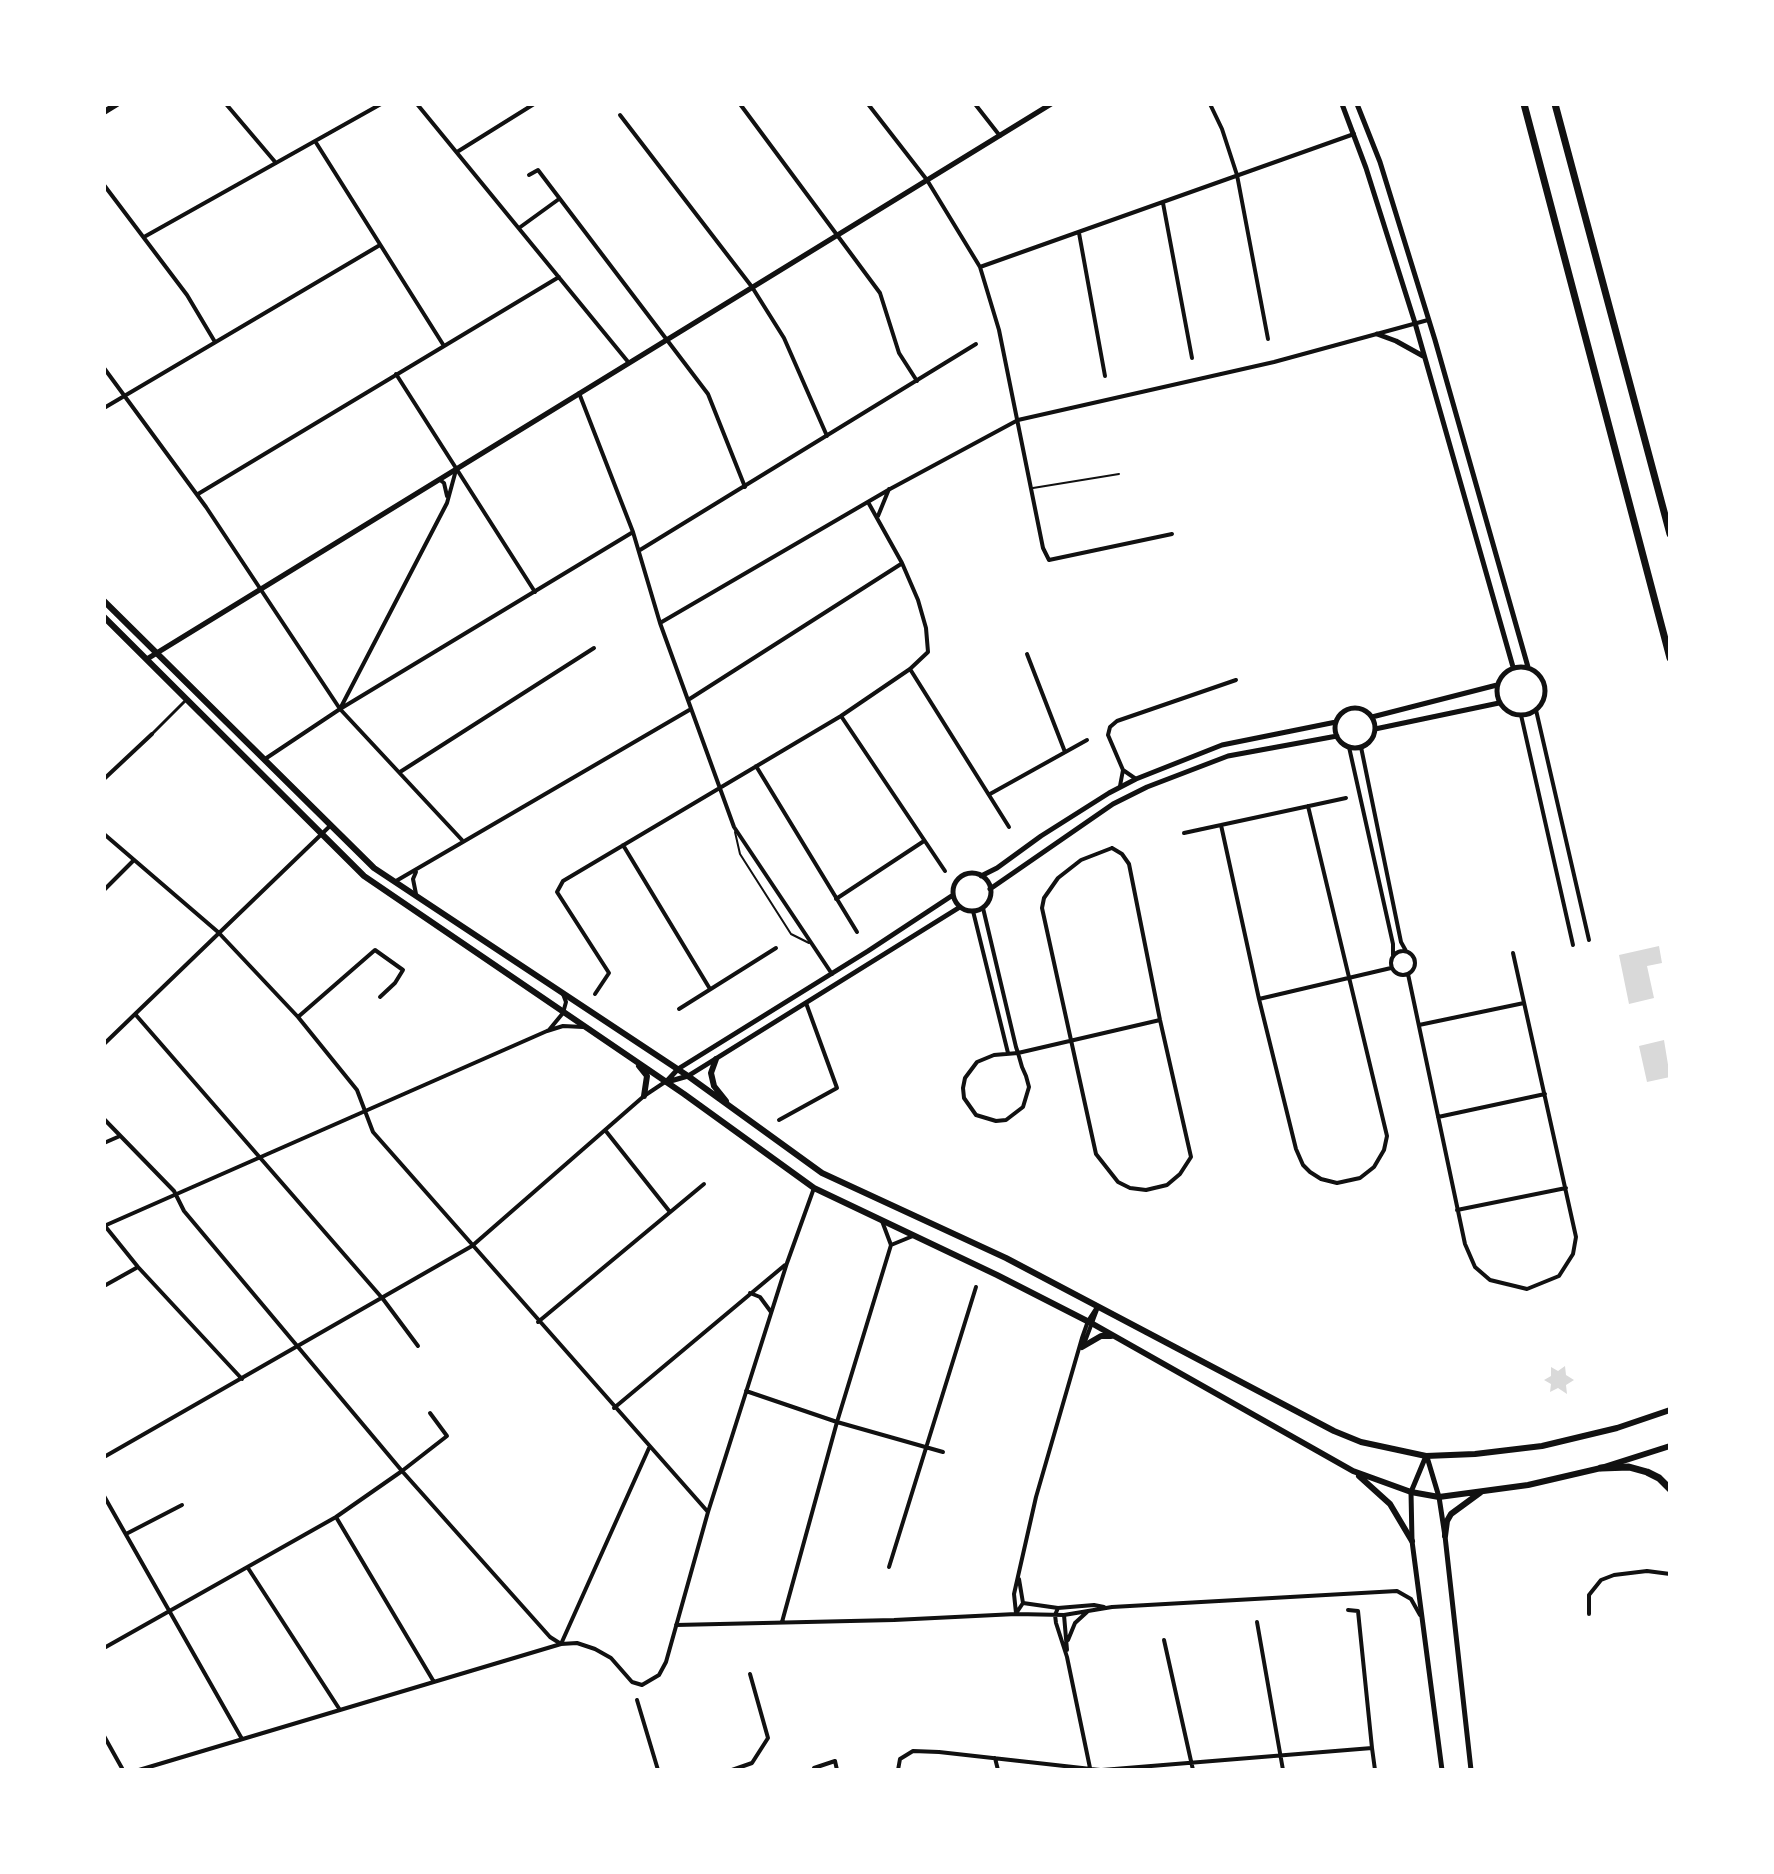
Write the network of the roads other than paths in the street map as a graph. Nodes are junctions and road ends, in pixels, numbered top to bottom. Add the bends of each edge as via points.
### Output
1 (117, 104) edge
2 (226, 104) edge
3 (381, 104) edge
4 (417, 104) edge
5 (534, 104) edge
6 (740, 104) edge
7 (868, 104) edge
8 (975, 104) edge
9 (1051, 104) edge
10 (1210, 104) edge
11 (1342, 104) edge
12 (1357, 104) edge
13 (1524, 104) edge
14 (1555, 104) edge
15 (104, 112) edge
16 (620, 115) dead end
17 (1354, 134) junction
18 (1000, 136) junction
19 (315, 141) junction
20 (457, 152) junction
21 (276, 163) junction
22 (529, 175) dead end
23 (1237, 175) junction
24 (927, 180) junction
25 (104, 185) edge
26 (559, 199) junction
27 (1162, 202) junction
28 (519, 228) junction
29 (1079, 232) junction
30 (836, 235) junction
31 (144, 237) junction
32 (380, 245) junction
33 (980, 267) junction
34 (559, 277) junction
35 (752, 287) junction
36 (1428, 320) junction
37 (1415, 323) junction
38 (1377, 334) junction
39 (1268, 339) dead end
40 (666, 340) junction
41 (215, 342) junction
42 (976, 344) dead end
43 (444, 346) junction
44 (1423, 356) junction
45 (1192, 358) dead end
46 (629, 363) junction
47 (104, 368) edge
48 (396, 374) junction
49 (1105, 376) dead end
50 (917, 381) junction
51 (579, 393) junction
52 (124, 395) junction
53 (104, 408) edge
54 (1018, 420) junction
55 (827, 436) junction
56 (457, 468) junction
57 (1119, 474) dead end
58 (435, 481) junction
59 (745, 487) junction
60 (1031, 488) junction
61 (890, 489) junction
62 (197, 494) junction
63 (868, 501) junction
64 (447, 503) junction
65 (878, 516) junction
66 (633, 532) junction
67 (1172, 534) dead end
68 (1670, 534) edge
69 (640, 550) junction
70 (902, 563) junction
71 (261, 587) junction
72 (535, 592) junction
73 (104, 601) edge
74 (104, 617) edge
75 (660, 623) junction
76 (594, 648) dead end
77 (157, 652) junction
78 (1027, 654) dead end
79 (1670, 658) edge
80 (147, 659) junction
81 (1513, 667) junction
82 (1528, 667) junction
83 (910, 669) junction
84 (1236, 680) dead end
85 (1497, 685) junction
86 (187, 698) junction
87 (688, 700) junction
88 (1499, 703) junction
89 (340, 709) junction
90 (691, 709) junction
91 (1536, 710) junction
92 (1521, 715) junction
93 (841, 716) junction
94 (1372, 717) junction
95 (1336, 722) junction
96 (1375, 729) junction
97 (152, 734) joint
98 (1337, 736) junction
99 (1087, 740) dead end
100 (1349, 747) junction
101 (1361, 747) junction
102 (1065, 752) junction
103 (265, 759) junction
104 (756, 766) junction
105 (1123, 770) junction
106 (400, 772) junction
107 (104, 779) edge
108 (1136, 779) junction
109 (983, 783) junction
110 (1120, 786) junction
111 (1002, 787) junction
112 (719, 788) junction
113 (990, 794) junction
114 (1346, 798) dead end
115 (1308, 806) junction
116 (331, 825) junction
117 (1221, 825) junction
118 (734, 827) junction
119 (1009, 827) dead end
120 (1184, 833) dead end
121 (104, 834) edge
122 (322, 834) junction
123 (462, 840) junction
124 (925, 841) junction
125 (623, 845) junction
126 (134, 860) junction
127 (417, 870) junction
128 (945, 871) dead end
129 (981, 876) junction
130 (395, 882) junction
131 (990, 889) junction
132 (104, 890) edge
133 (953, 895) junction
134 (418, 897) junction
135 (836, 899) junction
136 (960, 907) junction
137 (983, 908) junction
138 (973, 911) junction
139 (218, 932) junction
140 (857, 932) dead end
141 (1589, 940) dead end
142 (1573, 945) dead end
143 (815, 946) junction
144 (776, 948) dead end
145 (1406, 951) junction
146 (1513, 953) dead end
147 (1393, 955) junction
148 (1391, 968) junction
149 (832, 974) junction
150 (1408, 974) junction
151 (1348, 978) junction
152 (710, 989) junction
153 (563, 994) junction
154 (595, 994) dead end
155 (380, 997) dead end
156 (1259, 999) junction
157 (806, 1002) junction
158 (1524, 1003) junction
159 (679, 1009) dead end
160 (563, 1013) junction
161 (135, 1014) junction
162 (298, 1017) junction
163 (1160, 1020) junction
164 (1419, 1025) junction
165 (583, 1027) junction
166 (547, 1031) junction
167 (1071, 1041) junction
168 (104, 1044) edge
169 (1008, 1053) junction
170 (1018, 1053) junction
171 (716, 1059) junction
172 (637, 1063) junction
173 (678, 1069) junction
174 (688, 1076) junction
175 (666, 1082) junction
176 (1545, 1094) junction
177 (644, 1096) junction
178 (734, 1109) junction
179 (365, 1111) junction
180 (1438, 1117) junction
181 (104, 1119) edge
182 (779, 1120) dead end
183 (605, 1130) junction
184 (120, 1136) junction
185 (104, 1143) edge
186 (259, 1157) junction
187 (704, 1184) dead end
188 (814, 1188) junction
189 (1566, 1188) junction
190 (176, 1194) junction
191 (1457, 1210) junction
192 (670, 1212) junction
193 (882, 1221) junction
194 (105, 1226) edge
195 (913, 1236) junction
196 (891, 1245) junction
197 (472, 1246) junction
198 (787, 1263) junction
199 (138, 1267) junction
200 (104, 1286) edge
201 (976, 1287) dead end
202 (750, 1293) junction
203 (383, 1299) junction
204 (1099, 1305) junction
205 (771, 1312) junction
206 (538, 1322) junction
207 (1090, 1322) junction
208 (1115, 1336) junction
209 (418, 1346) dead end
210 (298, 1347) junction
211 (1081, 1349) junction
212 (242, 1379) junction
213 (746, 1391) junction
214 (614, 1408) junction
215 (1670, 1410) edge
216 (430, 1413) dead end
217 (837, 1422) junction
218 (1670, 1446) edge
219 (649, 1448) junction
220 (926, 1448) junction
221 (943, 1452) dead end
222 (1426, 1456) junction
223 (104, 1457) edge
224 (1601, 1468) junction
225 (402, 1471) junction
226 (1353, 1471) junction
227 (1670, 1489) edge
228 (1483, 1491) junction
229 (1411, 1492) junction
230 (104, 1496) edge
231 (1439, 1497) junction
232 (182, 1505) dead end
233 (708, 1512) junction
234 (336, 1517) junction
235 (126, 1534) junction
236 (1445, 1536) junction
237 (1412, 1541) junction
238 (889, 1567) dead end
239 (248, 1568) junction
240 (1670, 1574) edge
241 (1018, 1577) junction
242 (1023, 1603) junction
243 (1059, 1608) junction
244 (1106, 1608) junction
245 (1348, 1610) dead end
246 (169, 1612) junction
247 (1087, 1612) junction
248 (1016, 1614) junction
249 (1589, 1614) dead end
250 (1059, 1615) junction
251 (1423, 1621) junction
252 (782, 1622) junction
253 (1257, 1622) dead end
254 (676, 1625) junction
255 (1164, 1640) dead end
256 (1067, 1642) junction
257 (561, 1644) junction
258 (104, 1648) edge
259 (1067, 1657) junction
260 (750, 1674) dead end
261 (434, 1682) junction
262 (637, 1700) dead end
263 (340, 1710) junction
264 (104, 1736) edge
265 (242, 1739) junction
266 (1372, 1748) junction
267 (1281, 1757) junction
268 (995, 1758) junction
269 (752, 1763) junction
270 (1192, 1763) junction
271 (814, 1768) dead end
272 (1090, 1769) edge
273 (123, 1770) edge
274 (139, 1770) edge
275 (658, 1770) edge
276 (732, 1770) edge
277 (754, 1770) edge
278 (837, 1770) edge
279 (898, 1770) edge
280 (998, 1770) edge
281 (1101, 1770) edge
282 (1193, 1770) edge
283 (1283, 1770) edge
284 (1375, 1770) edge
285 (1442, 1770) edge
286 (1471, 1770) edge

1 - 15 main road
2 - 21 street
3 - 19 street
4 - 20 street
5 - 20 street
6 - 30 street
7 - 24 street
8 - 18 street
9 - 18 street
10 - 23 street
11 - 17 street
12 - 36 street
13 - 79 highway
14 - 68 highway
16 - 35 street
17 - 23 street
17 - 37 street
18 - 24 street
19 - 21 street
19 - 32 street
20 - 28 street
21 - 31 street
22 - 26 street via 538,170
23 - 27 street
23 - 39 street
24 - 30 street
24 - 33 street
25 - 31 street
26 - 28 street
26 - 40 street
27 - 29 street
27 - 45 street
28 - 34 street
29 - 33 street
29 - 49 street
30 - 35 street
30 - 50 street via 880,293 899,353
31 - 41 street
32 - 41 street
32 - 43 street
33 - 54 street
34 - 43 street
34 - 46 street
35 - 40 street
35 - 55 street via 784,338
36 - 37 street
36 - 82 street
37 - 38 street
37 - 44 street
38 - 44 street
38 - 54 street
40 - 46 street
40 - 59 street via 708,394
41 - 52 street
42 - 50 street
43 - 48 street
44 - 81 street
46 - 51 street
47 - 52 street
48 - 56 street
48 - 62 street
50 - 55 street
51 - 56 street
51 - 66 street
52 - 53 street
52 - 62 street
54 - 60 street
54 - 61 street
55 - 59 street
56 - 58 street
56 - 64 street
56 - 72 street
57 - 60 lane
58 - 64 street via 444,483
58 - 71 street
59 - 69 street
60 - 67 street via 1049,560
61 - 63 street
61 - 65 street
62 - 71 street
63 - 65 street
63 - 75 street
64 - 89 street
65 - 70 street
66 - 69 street
66 - 72 street
69 - 75 street
70 - 83 street via 926,628 928,652
70 - 87 street
71 - 77 street
71 - 89 street
72 - 89 street
73 - 77 main road
74 - 80 main road
75 - 87 street
76 - 106 street
77 - 80 street
77 - 103 main road
78 - 102 street
80 - 86 main road
81 - 82 street
81 - 85 street
82 - 91 street via 1545,688
83 - 93 street
83 - 109 street
84 - 105 street via 1117,721 1108,735
85 - 88 street
85 - 94 street
86 - 97 street
86 - 122 main road
87 - 90 street
88 - 92 street
88 - 96 street
89 - 103 street
89 - 106 street
90 - 112 street
90 - 123 street
91 - 92 street
91 - 141 street
92 - 142 street
93 - 104 street
93 - 124 street
94 - 95 street via 1362,709 1350,709
94 - 96 street
95 - 98 street
95 - 108 street via 1222,745
96 - 101 street via 1371,741
97 - 107 street
98 - 100 street
98 - 131 street via 1228,756 1147,787 1113,804
99 - 102 street
100 - 101 street
100 - 147 street
101 - 145 street
102 - 111 street
103 - 116 main road
104 - 112 street
104 - 135 street
105 - 108 street
105 - 110 street
106 - 123 street
108 - 110 street
109 - 111 street
109 - 113 street
110 - 129 street
111 - 113 street
112 - 118 street
112 - 125 street
113 - 119 street
114 - 115 street
115 - 117 street
115 - 151 street
116 - 122 street
116 - 130 main road
117 - 120 street
117 - 156 street
118 - 143 street
118 - 143 lane via 740,854 791,934
121 - 126 street
122 - 139 street
122 - 160 main road via 364,876
123 - 127 street
124 - 128 street
124 - 135 street
125 - 152 street
125 - 154 street via 563,881 557,892 609,973
126 - 132 street
126 - 139 street
127 - 130 street
127 - 134 street via 413,879
129 - 131 street
129 - 133 street via 960,877
130 - 134 main road
131 - 137 street
133 - 136 street
133 - 149 street
134 - 153 main road
135 - 140 street
136 - 138 street
136 - 157 street
137 - 138 street
137 - 170 street
138 - 169 street
139 - 161 street
139 - 162 street
143 - 149 street
144 - 152 street
145 - 147 street
145 - 150 street via 1415,964
146 - 158 street
147 - 148 street
148 - 150 street
148 - 151 street
149 - 173 street
150 - 164 street
151 - 156 street
151 - 156 street via 1387,1136 1374,1167 1360,1178 1337,1183 1303,1165
152 - 159 street
153 - 160 street
153 - 173 main road
155 - 162 street via 403,970 375,950
157 - 171 street
157 - 182 street via 837,1088
158 - 164 street
158 - 176 street
160 - 165 main road
160 - 166 street
161 - 168 street
161 - 186 street
162 - 179 street via 357,1090
163 - 167 street
163 - 167 street via 1191,1157 1167,1185 1146,1190 1118,1182 1096,1154
163 - 167 street via 1129,864 1112,848 1101,850 1058,878 1042,908
164 - 180 street
165 - 166 street
165 - 172 main road
166 - 179 street
167 - 170 street
169 - 170 street
169 - 170 street via 977,1062 965,1078 964,1098 985,1120 1006,1120 1023,1107 1029,1087
171 - 174 street
171 - 178 main road via 714,1086
172 - 175 main road
172 - 177 main road via 647,1076
173 - 174 main road
173 - 175 street
174 - 175 street
174 - 178 main road
175 - 177 street
175 - 188 main road
176 - 180 street
176 - 189 street
177 - 183 street
178 - 204 main road via 822,1173
179 - 186 street
179 - 197 street via 373,1132
180 - 191 street
181 - 184 street
183 - 192 street
183 - 197 street
184 - 185 street
184 - 190 street
186 - 190 street
186 - 203 street
187 - 192 street
188 - 193 main road
188 - 198 street
189 - 191 street
189 - 191 street via 1576,1237 1573,1254 1559,1276 1527,1289 1490,1280 1475,1267
190 - 194 street
190 - 210 street via 184,1211
192 - 206 street
193 - 195 main road
193 - 196 street
194 - 199 street
195 - 196 street
195 - 207 main road
196 - 217 street
197 - 203 street
197 - 206 street
198 - 202 street
198 - 205 street
199 - 200 street
199 - 212 street
201 - 220 street
202 - 205 street
202 - 214 street
203 - 209 street
203 - 210 street
204 - 207 street
204 - 222 main road via 1334,1431
205 - 213 street
206 - 214 street
207 - 208 main road
207 - 211 street
208 - 211 main road via 1101,1336
208 - 226 main road
210 - 212 street
210 - 225 street
211 - 241 street
212 - 223 street
213 - 217 street
213 - 233 street
214 - 219 street
215 - 222 main road via 1542,1446
216 - 225 street via 447,1436
217 - 220 street
217 - 252 street
218 - 224 main road
219 - 233 street
219 - 257 street
220 - 221 street
220 - 238 street
222 - 229 street
222 - 231 street
224 - 227 highway via 1647,1472
224 - 228 main road
225 - 234 street
225 - 257 street
226 - 229 main road
226 - 237 main road via 1390,1504
228 - 231 main road
228 - 236 main road via 1451,1514
229 - 231 main road
229 - 237 street
230 - 235 street
231 - 236 street
232 - 235 street
233 - 254 street
234 - 239 street
234 - 261 street
235 - 246 street
236 - 286 street
237 - 251 street
239 - 246 street
239 - 263 street
240 - 249 street via 1647,1571 1601,1580 1589,1595
241 - 242 street
241 - 248 street
242 - 243 street
242 - 248 street
243 - 244 street
243 - 250 street
244 - 247 street
244 - 251 street via 1397,1591 1411,1599
245 - 266 street via 1358,1611
246 - 258 street
246 - 265 street
247 - 250 street
247 - 256 street
248 - 250 street
248 - 252 street
250 - 256 street
250 - 259 street
251 - 285 street
252 - 254 street
253 - 267 street
254 - 257 street via 659,1675 642,1685 595,1649
255 - 270 street
256 - 259 street
257 - 261 street
259 - 272 street
260 - 269 street via 768,1738
261 - 263 street
262 - 275 street
263 - 265 street
264 - 273 street
265 - 274 street
266 - 267 street
266 - 284 street
267 - 270 street
267 - 283 street
268 - 272 street
268 - 279 street via 913,1751 900,1759
268 - 280 street
269 - 276 street
269 - 277 street
270 - 281 street
270 - 282 street
271 - 278 street via 835,1761
272 - 281 street

